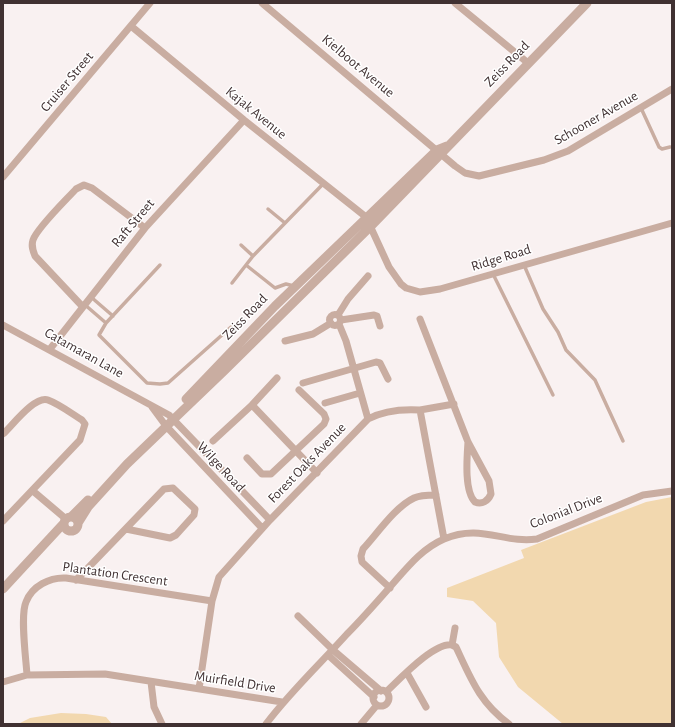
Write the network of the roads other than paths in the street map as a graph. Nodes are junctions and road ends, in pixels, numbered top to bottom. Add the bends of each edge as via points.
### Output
1 (150, 3) edge
2 (262, 3) edge
3 (455, 3) edge
4 (588, 3) edge
5 (131, 26) junction
6 (528, 63) junction
7 (672, 89) edge
8 (641, 108) junction
9 (244, 120) junction
10 (670, 147) dead end
11 (439, 152) junction
12 (3, 177) edge
13 (324, 184) junction
14 (268, 209) dead end
15 (366, 218) junction
16 (285, 223) junction
17 (672, 223) edge
18 (371, 226) junction
19 (145, 228) junction
20 (241, 245) dead end
21 (253, 256) junction
22 (160, 265) dead end
23 (246, 265) junction
24 (524, 265) junction
25 (493, 274) junction
26 (368, 276) dead end
27 (232, 283) dead end
28 (296, 286) junction
29 (90, 296) junction
30 (83, 305) junction
31 (113, 316) junction
32 (420, 319) dead end
33 (337, 321) junction
34 (106, 323) junction
35 (3, 325) edge
36 (380, 326) dead end
37 (231, 327) dead end
38 (285, 341) dead end
39 (50, 349) junction
40 (354, 369) junction
41 (277, 378) dead end
42 (388, 379) dead end
43 (304, 383) dead end
44 (299, 390) dead end
45 (360, 393) junction
46 (553, 395) dead end
47 (325, 403) dead end
48 (454, 404) junction
49 (252, 405) junction
50 (420, 410) junction
51 (368, 420) junction
52 (168, 421) junction
53 (3, 434) edge
54 (213, 441) dead end
55 (623, 441) dead end
56 (468, 442) junction
57 (296, 450) junction
58 (247, 458) dead end
59 (317, 473) junction
60 (235, 483) junction
61 (33, 491) junction
62 (672, 491) edge
63 (227, 493) junction
64 (436, 495) junction
65 (270, 520) junction
66 (3, 521) edge
67 (69, 523) junction
68 (262, 528) junction
69 (126, 529) junction
70 (444, 539) junction
71 (76, 580) junction
72 (390, 588) junction
73 (3, 589) edge
74 (212, 601) junction
75 (298, 616) dead end
76 (455, 628) dead end
77 (452, 645) junction
78 (331, 652) junction
79 (407, 673) junction
80 (27, 675) junction
81 (3, 682) edge
82 (152, 682) junction
83 (199, 689) junction
84 (384, 691) junction
85 (375, 701) junction
86 (282, 702) junction
87 (426, 707) dead end
88 (162, 724) edge
89 (266, 724) edge
90 (361, 724) edge
91 (510, 724) edge

1 - 5 street, Cruiser Street
2 - 11 street, Kielboot Avenue
3 - 6 street
4 - 6 street, Zeiss Road
5 - 9 street, Kajak Avenue
5 - 12 street, Cruiser Street
6 - 11 street, Zeiss Road
7 - 8 street, Schooner Avenue
8 - 10 lane via 659,147
8 - 11 street, Schooner Avenue via 558,156 479,176 465,173
9 - 13 street, Kajak Avenue
9 - 19 street, Raft Street
11 - 15 street, Zeiss Road
11 - 18 street, Zeiss Road
13 - 15 street, Kajak Avenue
13 - 16 lane
14 - 16 lane
15 - 18 street, Ridge Road
15 - 28 street, Zeiss Road
16 - 21 lane
17 - 24 street, Ridge Road
18 - 25 street, Ridge Road via 396,279 406,288 429,292
18 - 52 street, Zeiss Road via 224,371
19 - 29 street, Raft Street
19 - 30 street via 92,188 84,185 76,189 39,232 33,240 35,256
20 - 21 lane
21 - 23 lane
22 - 31 lane
23 - 27 lane
23 - 28 lane via 275,288 286,284
24 - 25 street, Ridge Road
24 - 55 lane via 543,309 569,354 595,380
25 - 46 lane
26 - 33 street via 348,299
28 - 52 street, Zeiss Road
29 - 30 street, Raft Street
29 - 31 lane
30 - 34 lane
30 - 39 street, Raft Street
31 - 34 lane
32 - 48 street
33 - 36 street via 374,315 377,316
33 - 38 street via 313,334
33 - 40 street
34 - 37 lane via 99,335 100,338 146,382 160,384 168,383
35 - 39 street, Catamaran Lane
39 - 52 street, Catamaran Lane via 151,406
40 - 42 street via 380,363
40 - 43 street
40 - 45 street
41 - 49 street
44 - 57 street via 326,419 324,424
45 - 47 street
45 - 51 street
48 - 50 street, Forest Oaks Avenue
48 - 56 street
49 - 54 street
49 - 57 street
50 - 51 street, Forest Oaks Avenue via 376,415
50 - 64 street
51 - 59 street, Forest Oaks Avenue
52 - 60 street, Wilge Road
52 - 63 street, Wilge Road
52 - 67 street, Zeiss Road
53 - 61 street via 41,399 48,400 84,422 85,428 80,440
56 - 56 street via 467,469 470,494 475,502 481,503 490,497 491,487
57 - 58 street via 268,476 262,474
57 - 59 street
59 - 65 street, Forest Oaks Avenue
60 - 63 street
60 - 65 street, Wilge Road
61 - 66 street
61 - 67 street
62 - 70 street, Colonial Drive via 643,495 537,539 478,532
63 - 68 street, Wilge Road
64 - 70 street
64 - 72 street via 419,496 409,501 363,549 362,562
65 - 68 street, Forest Oaks Avenue
67 - 73 street, Zeiss Road
68 - 74 street, Forest Oaks Avenue via 222,572
69 - 69 street via 167,488 173,488 195,509 194,515 170,538
69 - 71 street
70 - 72 street, Muirfield Drive via 424,551
71 - 74 street, Plantation Crescent
71 - 80 street, Plantation Crescent via 57,578 47,581 38,587 26,602 24,614
72 - 78 street, Muirfield Drive
74 - 83 street, Forest Oaks Avenue
75 - 78 street
76 - 77 street
77 - 79 street via 444,645 422,659
77 - 91 street via 456,647 484,701 490,709
78 - 84 street
78 - 85 street
78 - 86 street, Muirfield Drive
79 - 84 street
79 - 87 street
80 - 81 street, Muirfield Drive
80 - 82 street, Muirfield Drive via 99,674
82 - 83 street, Muirfield Drive
82 - 88 street via 154,707
83 - 86 street, Muirfield Drive
84 - 85 street via 376,692
84 - 85 street via 389,696 388,702 382,706
85 - 90 street
86 - 89 street

